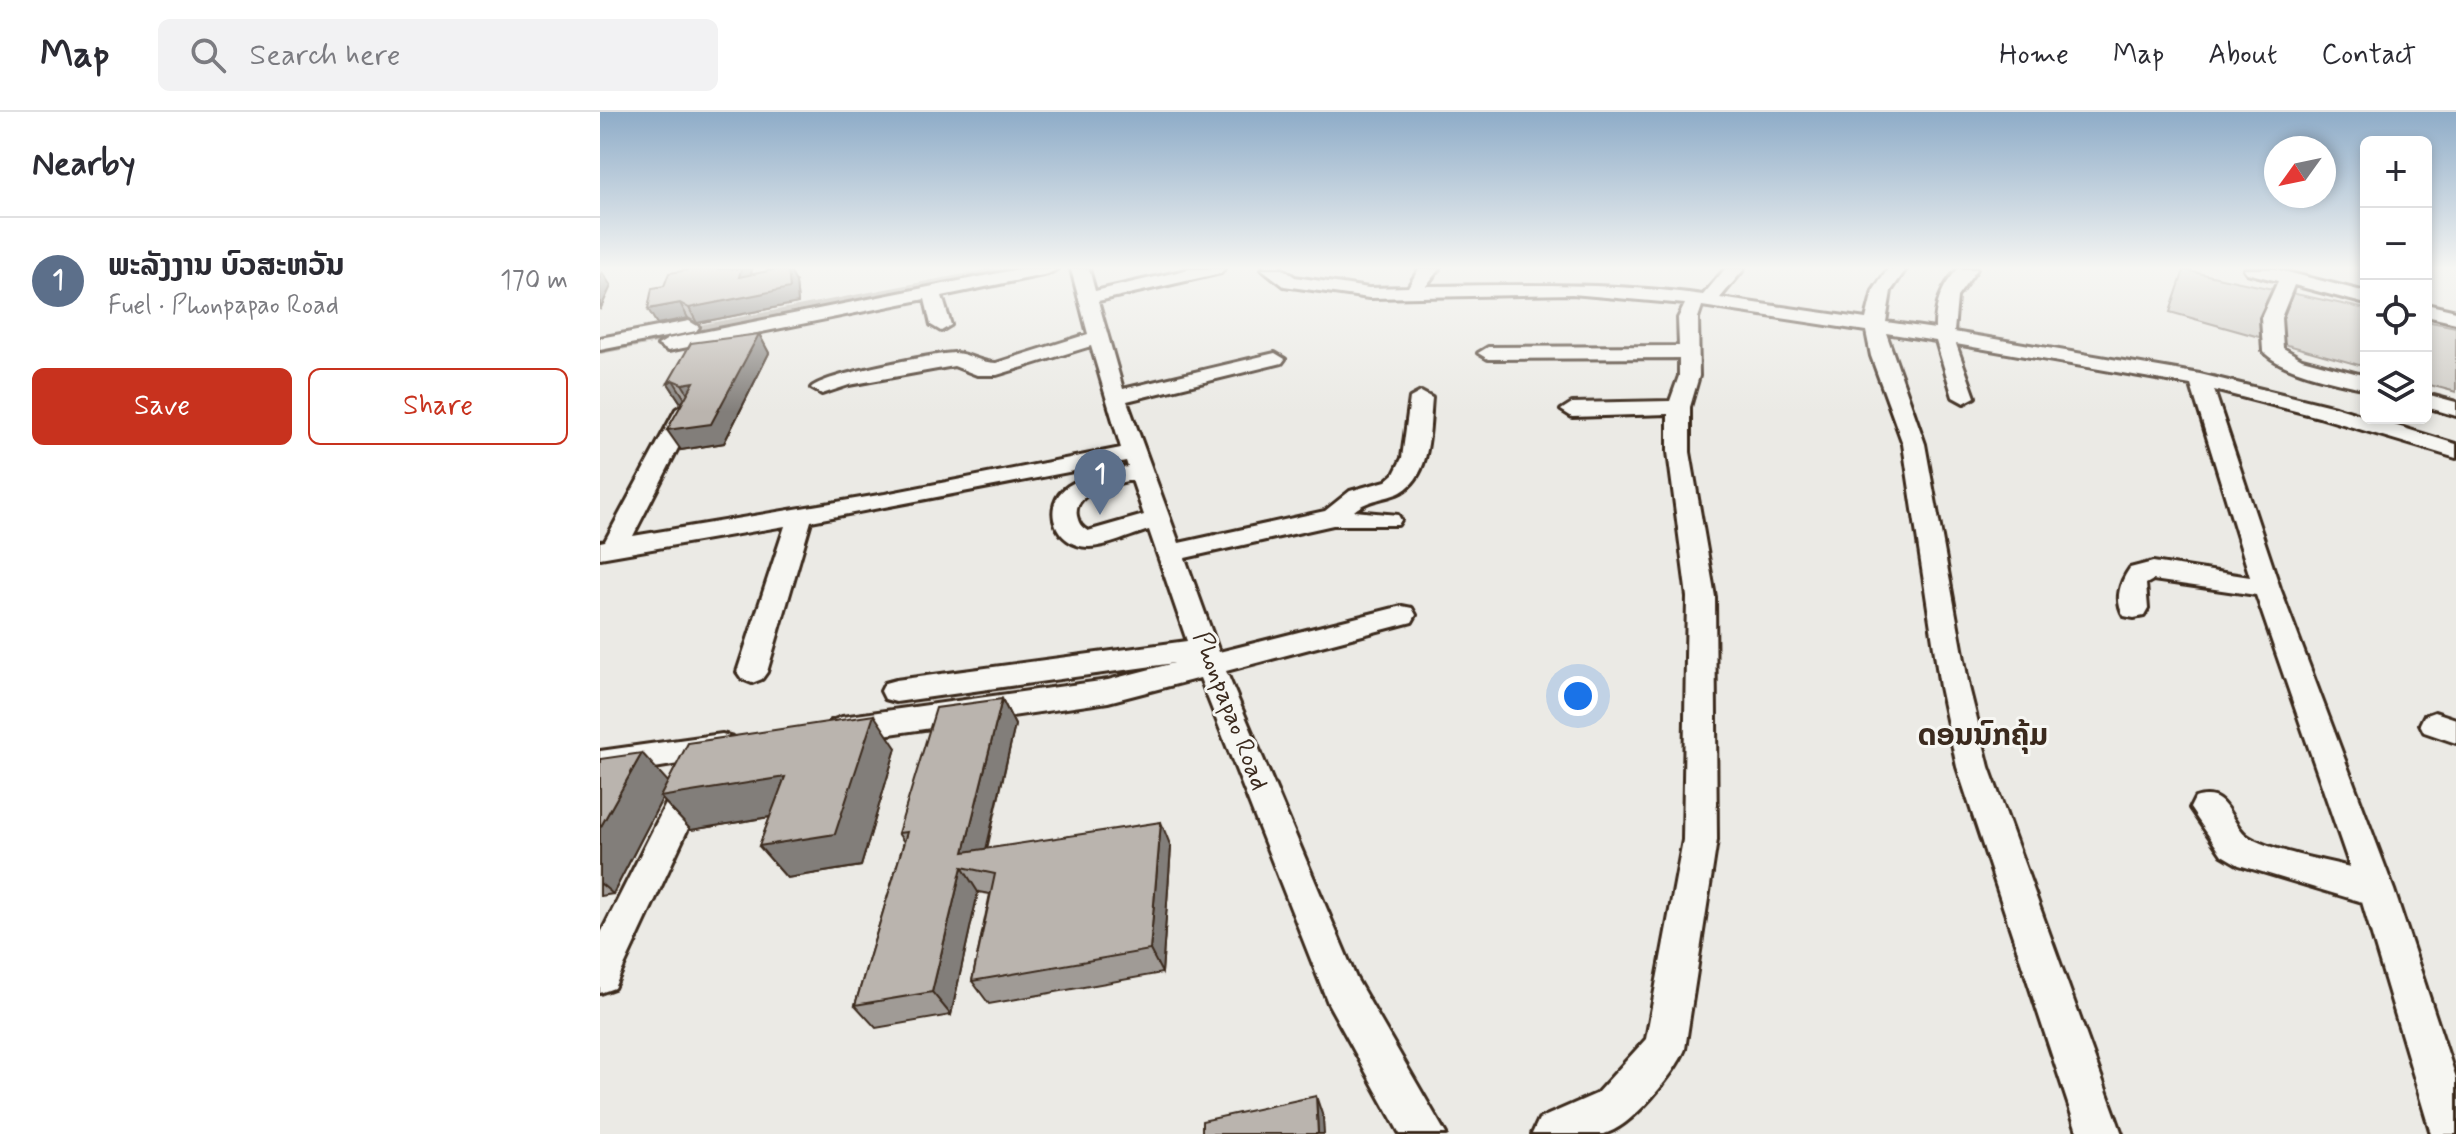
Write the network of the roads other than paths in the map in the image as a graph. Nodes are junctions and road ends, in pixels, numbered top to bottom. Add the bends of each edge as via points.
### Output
1 (737, 317) edge
2 (806, 317) edge
3 (939, 317) edge
4 (1094, 317) edge
5 (1689, 317) edge
6 (1811, 317) edge
7 (1875, 317) edge
8 (1945, 317) edge
9 (2271, 317) edge
10 (941, 325) dead end
11 (1876, 326) junction
12 (1100, 337) junction
13 (1944, 337) junction
14 (600, 344) edge
15 (668, 345) dead end
16 (1689, 352) junction
17 (1488, 353) dead end
18 (1275, 359) dead end
19 (2200, 380) junction
20 (2360, 381) edge
21 (822, 388) dead end
22 (1115, 397) junction
23 (1964, 397) dead end
24 (1421, 398) dead end
25 (2432, 402) edge
26 (1679, 407) junction
27 (687, 409) edge
28 (2456, 409) edge
29 (1572, 410) dead end
30 (2456, 451) edge
31 (1138, 461) junction
32 (800, 517) junction
33 (1333, 517) junction
34 (1158, 519) junction
35 (1389, 520) dead end
36 (605, 550) edge
37 (1169, 553) junction
38 (2267, 588) junction
39 (2134, 609) dead end
40 (1402, 615) dead end
41 (1208, 658) junction
42 (752, 672) dead end
43 (896, 691) dead end
44 (817, 732) edge
45 (756, 741) edge
46 (710, 748) junction
47 (600, 764) edge
48 (2207, 808) dead end
49 (2376, 890) junction
50 (600, 975) edge
51 (1424, 1134) edge
52 (1554, 1134) edge
53 (2100, 1134) edge
54 (2453, 1134) edge

1 - 14 street
2 - 15 street
3 - 10 street
4 - 12 street, Phonpapao Road
5 - 16 street
6 - 11 street
7 - 11 street
8 - 13 street
9 - 20 street via 2273,351 2295,363
11 - 13 street
11 - 53 street via 1883,368 1910,423 1973,766
12 - 21 street via 997,369 977,369 956,359
12 - 22 street, Phonpapao Road
13 - 19 street
13 - 23 street
16 - 17 street
16 - 26 street via 1689,376
18 - 22 street
19 - 30 street
19 - 38 street
22 - 31 street, Phonpapao Road
24 - 33 street via 1417,437 1404,477 1389,488 1355,497
25 - 28 street
26 - 29 street
26 - 52 street via 1679,452 1701,597 1700,840 1665,1049 1611,1109
27 - 36 street
31 - 32 street
31 - 34 street, Phonpapao Road
31 - 34 street via 1076,491 1066,500 1063,514 1070,530 1089,539
32 - 36 street
32 - 42 street
33 - 35 street
33 - 37 street
34 - 37 street, Phonpapao Road
37 - 41 street, Phonpapao Road
38 - 39 street via 2153,571 2139,574 2133,584
38 - 49 street
40 - 41 street
41 - 43 street
41 - 44 street via 1108,691
41 - 51 street, Phonpapao Road via 1342,990
45 - 46 street
46 - 47 street
46 - 50 street
48 - 49 street via 2234,845 2251,855
49 - 54 street

